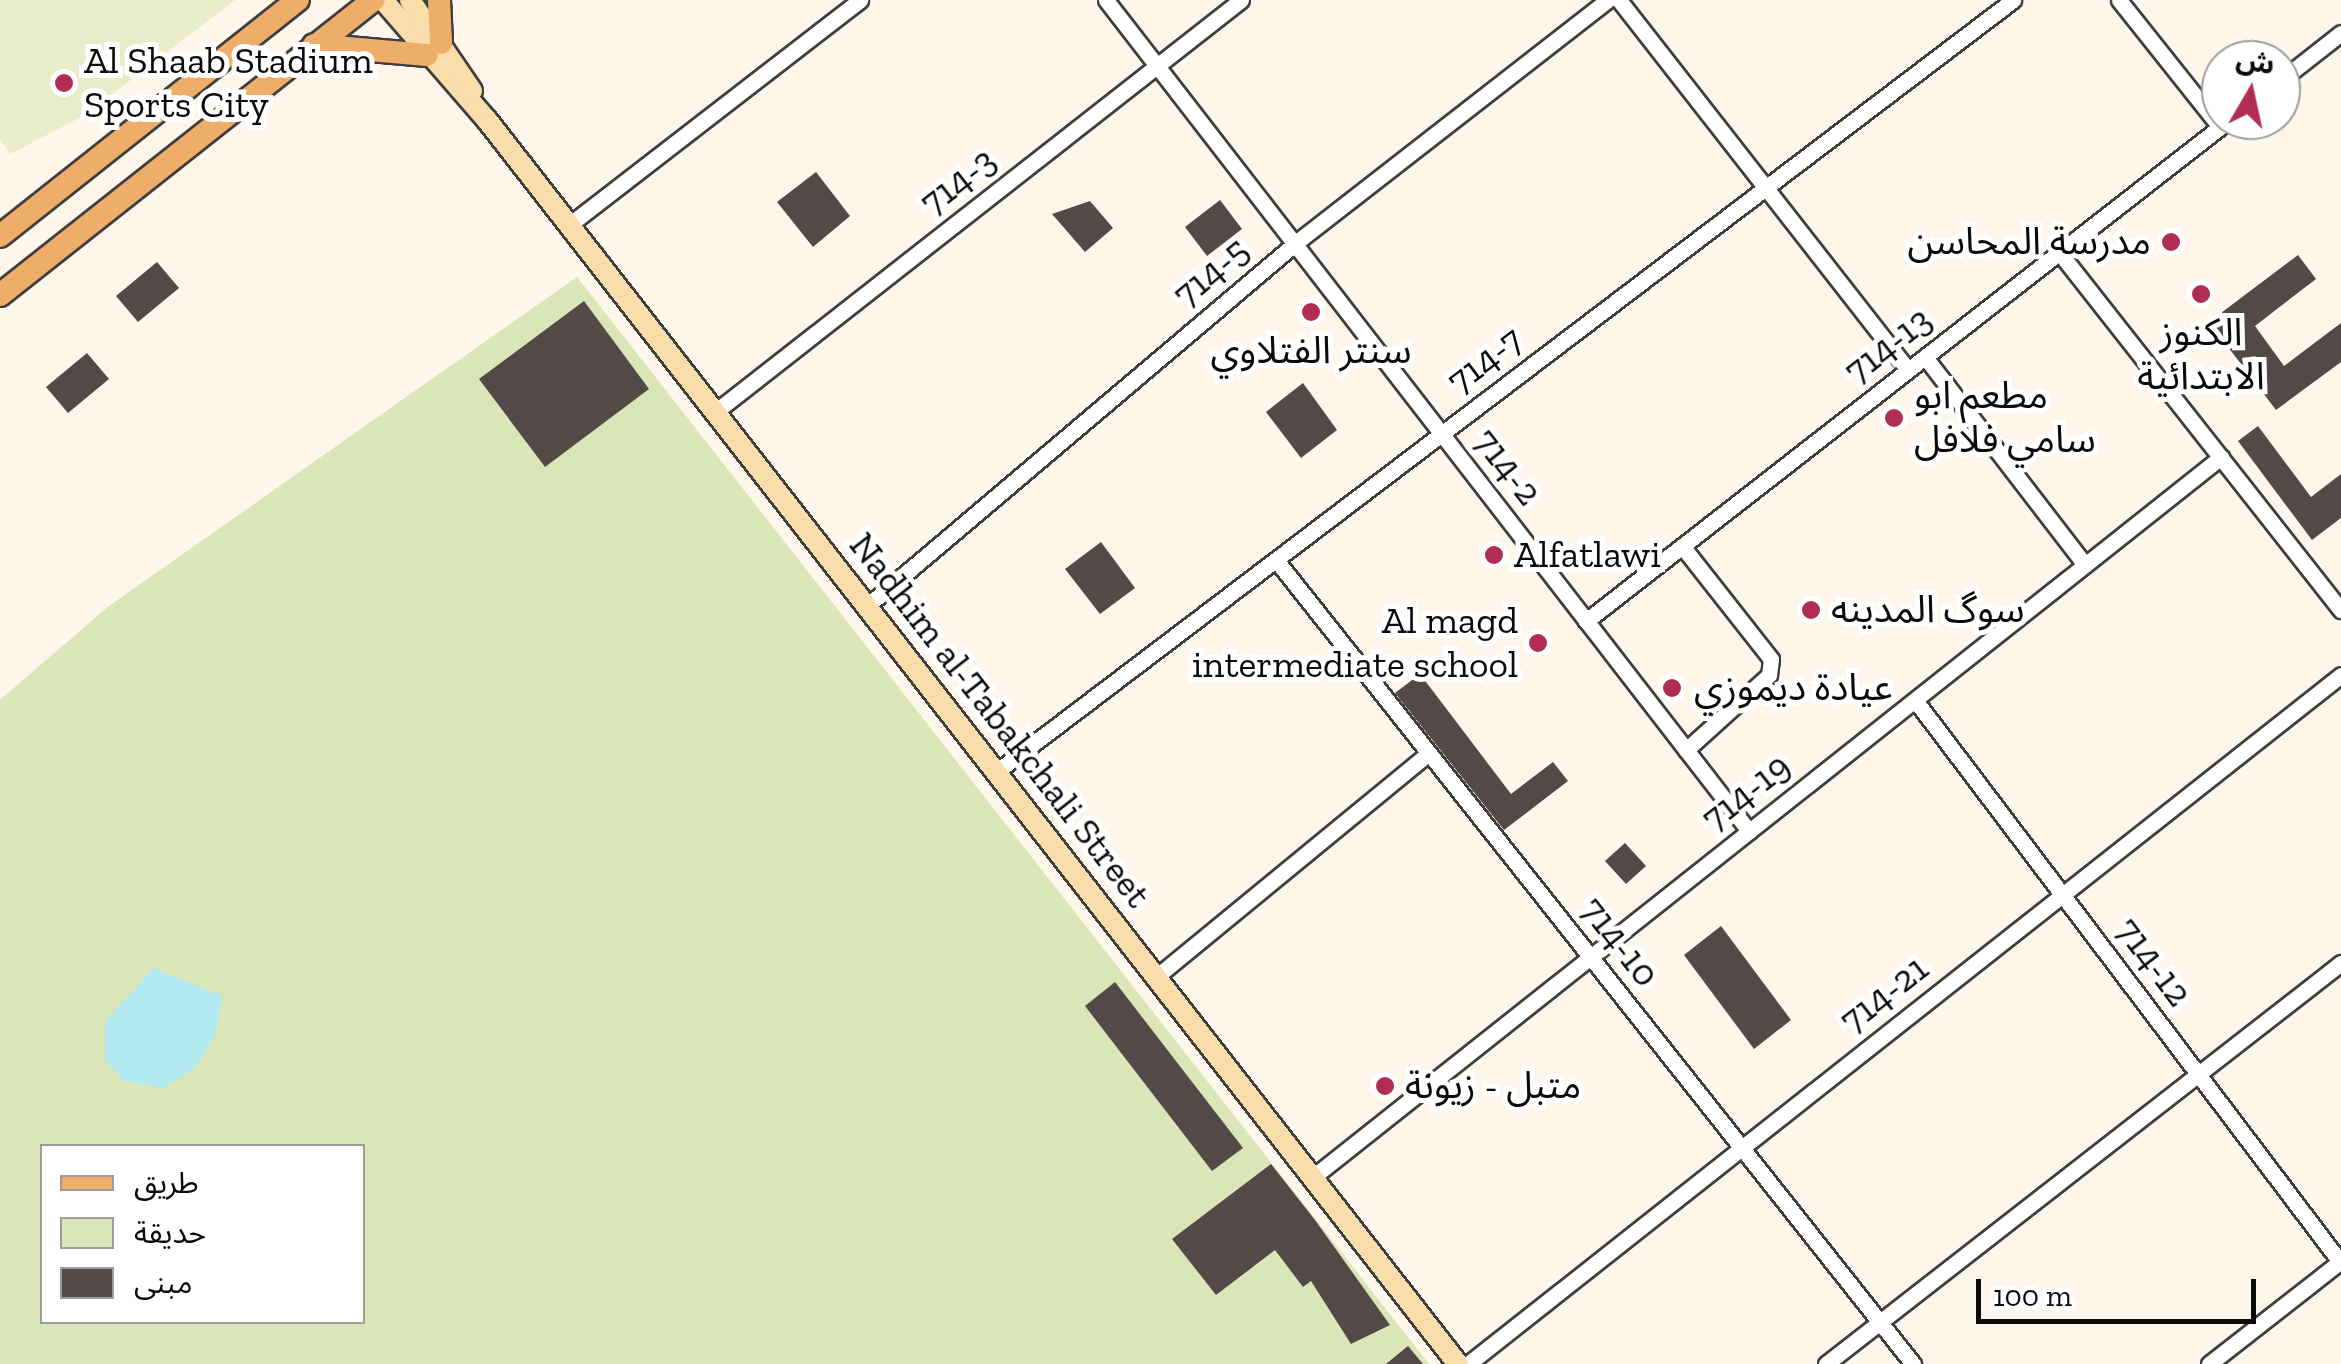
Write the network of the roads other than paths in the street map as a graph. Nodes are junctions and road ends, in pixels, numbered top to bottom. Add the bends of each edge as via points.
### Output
1 (374, 0) edge
2 (383, 0) edge
3 (410, 0) edge
4 (439, 0) edge
5 (860, 0) edge
6 (1106, 0) edge
7 (1241, 0) edge
8 (1608, 0) edge
9 (1619, 0) edge
10 (2012, 0) edge
11 (2119, 0) edge
12 (293, 2) edge
13 (2341, 33) edge
14 (314, 44) junction
15 (434, 49) junction
16 (2301, 64) edge
17 (1157, 66) junction
18 (2201, 95) edge
19 (2203, 140) edge
20 (79, 172) junction
21 (1765, 188) junction
22 (0, 219) edge
23 (569, 225) junction
24 (0, 236) edge
25 (1298, 241) junction
26 (2059, 252) junction
27 (0, 296) edge
28 (1925, 357) junction
29 (1908, 370) junction
30 (716, 412) junction
31 (1441, 434) junction
32 (2221, 457) junction
33 (1682, 546) junction
34 (1276, 560) junction
35 (2086, 565) junction
36 (866, 606) junction
37 (2341, 610) edge
38 (1586, 621) junction
39 (2341, 675) edge
40 (1915, 700) junction
41 (1686, 750) junction
42 (1428, 752) junction
43 (996, 772) junction
44 (1749, 831) junction
45 (2062, 894) junction
46 (1590, 957) junction
47 (2341, 962) edge
48 (1156, 977) junction
49 (2198, 1074) junction
50 (1742, 1148) junction
51 (1312, 1177) junction
52 (2341, 1262) edge
53 (1880, 1322) junction
54 (1458, 1364) edge
55 (1468, 1364) edge
56 (1826, 1364) edge
57 (1914, 1364) edge
58 (2209, 1364) edge

1 - 14 main road
2 - 15 main road, Nadhim al-Tabakchali Street
3 - 15 main road, Nadhim al-Tabakchali Street
4 - 15 main road
5 - 23 street
6 - 17 street, 714-2
7 - 17 street, 714-3
8 - 25 street, 714-5
9 - 21 street
10 - 21 street, 714-7
11 - 18 street
12 - 20 main road
13 - 16 street
14 - 15 main road
14 - 27 main road
15 - 23 main road, Nadhim al-Tabakchali Street
17 - 25 street, 714-2
17 - 30 street, 714-3
19 - 26 street, 714-13
20 - 22 main road
20 - 24 main road
21 - 29 street
21 - 31 street, 714-7
23 - 30 main road, Nadhim al-Tabakchali Street
25 - 31 street, 714-2
25 - 36 street, 714-5
26 - 28 street, 714-13
26 - 32 street
28 - 29 street, 714-13
28 - 35 street
29 - 33 street, 714-13
30 - 36 main road, Nadhim al-Tabakchali Street
31 - 34 street, 714-7
31 - 38 street, 714-2
32 - 35 street, 714-19
32 - 37 street
33 - 38 street, 714-13
33 - 41 street via 1771,667
34 - 42 street, 714-10
34 - 43 street, 714-7
35 - 40 street, 714-19
36 - 43 main road, Nadhim al-Tabakchali Street
38 - 41 street, 714-2
39 - 45 street, 714-21
40 - 44 street, 714-19
40 - 45 street, 714-12
41 - 44 street, 714-2
42 - 46 street, 714-10
42 - 48 street
43 - 48 main road, Nadhim al-Tabakchali Street
44 - 46 street, 714-19
45 - 49 street, 714-12
45 - 50 street, 714-21
46 - 50 street, 714-10
46 - 51 street, 714-19
47 - 49 street
48 - 51 main road, Nadhim al-Tabakchali Street
49 - 52 street, 714-12
49 - 53 street
50 - 53 street, 714-10
50 - 55 street, 714-21
51 - 54 main road, Nadhim al-Tabakchali Street
52 - 58 street
53 - 56 street
53 - 57 street, 714-10

